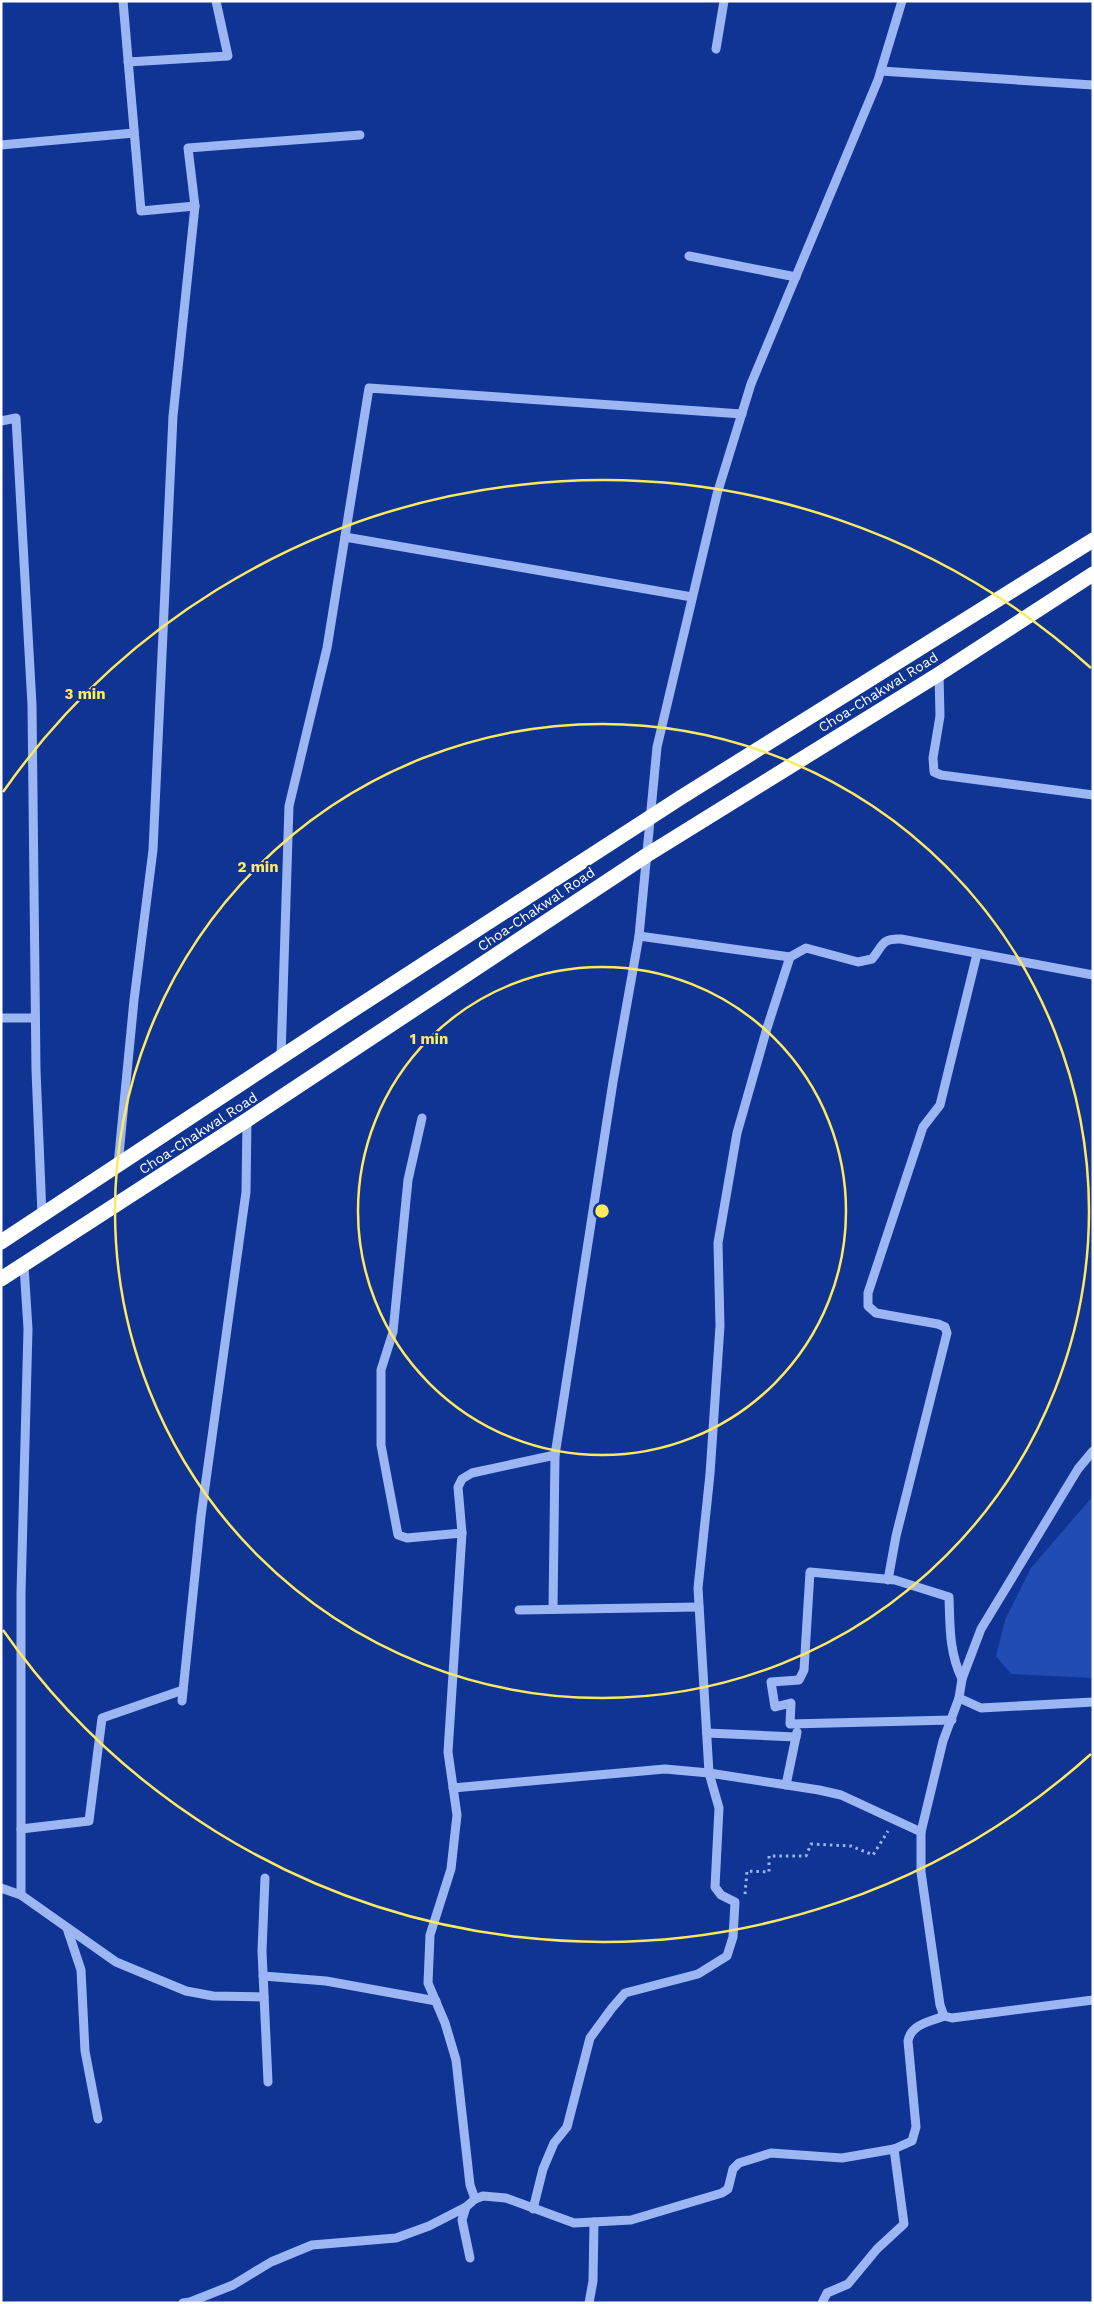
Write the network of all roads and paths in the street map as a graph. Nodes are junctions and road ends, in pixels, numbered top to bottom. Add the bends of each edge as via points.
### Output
1 (123, 1) edge
2 (216, 1) edge
3 (724, 1) edge
4 (902, 1) edge
5 (716, 48) dead end
6 (128, 62) junction
7 (881, 71) junction
8 (1093, 85) edge
9 (134, 132) junction
10 (360, 135) dead end
11 (1, 145) edge
12 (195, 206) junction
13 (689, 256) dead end
14 (796, 277) junction
15 (742, 414) junction
16 (1, 420) edge
17 (345, 537) junction
18 (1093, 540) edge
19 (1093, 574) edge
20 (692, 598) junction
21 (939, 674) junction
22 (1093, 795) edge
23 (650, 818) junction
24 (647, 855) junction
25 (639, 936) junction
26 (977, 954) junction
27 (790, 957) junction
28 (1093, 975) edge
29 (1, 1018) edge
30 (35, 1018) junction
31 (281, 1057) junction
32 (422, 1118) dead end
33 (247, 1120) junction
34 (118, 1164) junction
35 (42, 1215) junction
36 (1, 1242) edge
37 (24, 1266) junction
38 (1, 1279) edge
39 (1093, 1451) edge
40 (555, 1455) junction
41 (462, 1533) junction
42 (888, 1580) junction
43 (699, 1607) junction
44 (553, 1609) junction
45 (519, 1610) dead end
46 (962, 1679) junction
47 (184, 1690) junction
48 (959, 1698) junction
49 (182, 1701) dead end
50 (1093, 1702) edge
51 (952, 1720) junction
52 (798, 1725) junction
53 (707, 1733) junction
54 (796, 1737) junction
55 (709, 1773) junction
56 (786, 1785) junction
57 (453, 1788) junction
58 (893, 1819) junction
59 (21, 1829) junction
60 (921, 1832) junction
61 (264, 1878) dead end
62 (1, 1888) edge
63 (20, 1895) junction
64 (735, 1902) junction
65 (67, 1928) junction
66 (263, 1976) junction
67 (264, 1997) junction
68 (1093, 2000) edge
69 (436, 2001) junction
70 (944, 2016) junction
71 (268, 2082) dead end
72 (98, 2118) dead end
73 (894, 2149) junction
74 (475, 2199) junction
75 (466, 2207) junction
76 (533, 2209) junction
77 (594, 2222) junction
78 (470, 2258) dead end
79 (182, 2303) edge
80 (590, 2303) edge
81 (822, 2303) edge

1 - 6 street
2 - 6 street via 228,56
3 - 5 street
4 - 7 street
6 - 9 street
7 - 8 street
7 - 14 street
9 - 11 street
9 - 12 street via 141,211
10 - 12 street via 188,148
12 - 34 street via 173,416 152,850
13 - 14 street
14 - 15 street via 751,384
15 - 17 street via 369,388
15 - 20 street via 717,494
16 - 30 street via 16,418 32,705
17 - 20 street
17 - 31 street via 327,648 289,806
18 - 23 highway
19 - 21 highway, Choa-Chakwal Road
20 - 23 street via 656,747
21 - 22 street via 940,716 934,772
21 - 24 highway, Choa-Chakwal Road
23 - 24 street
23 - 31 highway
24 - 25 street
24 - 33 highway, Choa-Chakwal Road
25 - 27 street
25 - 40 street
26 - 27 street via 891,938 883,942 872,959 858,962 806,948
26 - 28 street
26 - 42 street via 940,1105 922,1127 868,1294 868,1306 876,1313 938,1324 945,1327 947,1333
27 - 43 street via 737,1133 718,1243 720,1326
29 - 30 street
30 - 35 street
31 - 34 highway
32 - 41 street via 408,1180 393,1332 381,1370 381,1445 398,1535 407,1538
33 - 37 highway, Choa-Chakwal Road
33 - 47 street via 246,1192 203,1497
34 - 35 highway
35 - 36 highway
37 - 38 highway, Choa-Chakwal Road
37 - 59 street via 28,1329 21,1592
39 - 46 street via 1078,1469 982,1629
40 - 41 street via 472,1473 462,1479 458,1487
40 - 44 street
41 - 57 street via 448,1752
42 - 46 street via 949,1596 950,1642
42 - 52 street via 810,1572 804,1670 799,1680 771,1682 775,1707 791,1703 790,1724
43 - 44 street
43 - 53 street
44 - 45 street
46 - 48 street
47 - 49 street
47 - 59 street via 102,1718 89,1821
48 - 50 street via 982,1708
48 - 51 street
51 - 52 street
51 - 60 street via 943,1741
52 - 54 street
53 - 54 street
53 - 55 street
54 - 56 street
55 - 56 street
55 - 57 street via 665,1769
55 - 64 street via 719,1808 715,1887
56 - 58 street via 841,1795
57 - 69 street via 457,1815 451,1869 430,1934 428,1983
58 - 60 street
58 - 64 path via 873,1855 851,1846 812,1844 806,1856 769,1856 769,1872 747,1871 746,1893
59 - 63 street
60 - 70 street via 921,1872
61 - 66 street
62 - 63 street
63 - 65 street
64 - 76 street via 733,1936 727,1956 698,1974 625,1993 590,2038 567,2127 554,2143 543,2169
65 - 67 street via 116,1962 186,1991 213,1996
65 - 72 street via 81,1970 86,2051
66 - 67 street
66 - 69 street via 326,1981
67 - 71 street
68 - 70 street via 952,2018
69 - 74 street via 456,2060 470,2185
70 - 73 street via 916,2027 909,2034 916,2127 912,2141
73 - 77 street via 842,2158 771,2153 739,2163 733,2169 728,2189 722,2193 631,2220
73 - 81 street via 904,2224 877,2249 848,2284 827,2293
74 - 75 street
74 - 76 street via 482,2196 506,2198
75 - 78 street via 462,2220
75 - 79 street via 396,2238 312,2245 271,2262 233,2285
76 - 77 street via 574,2223
77 - 80 street

